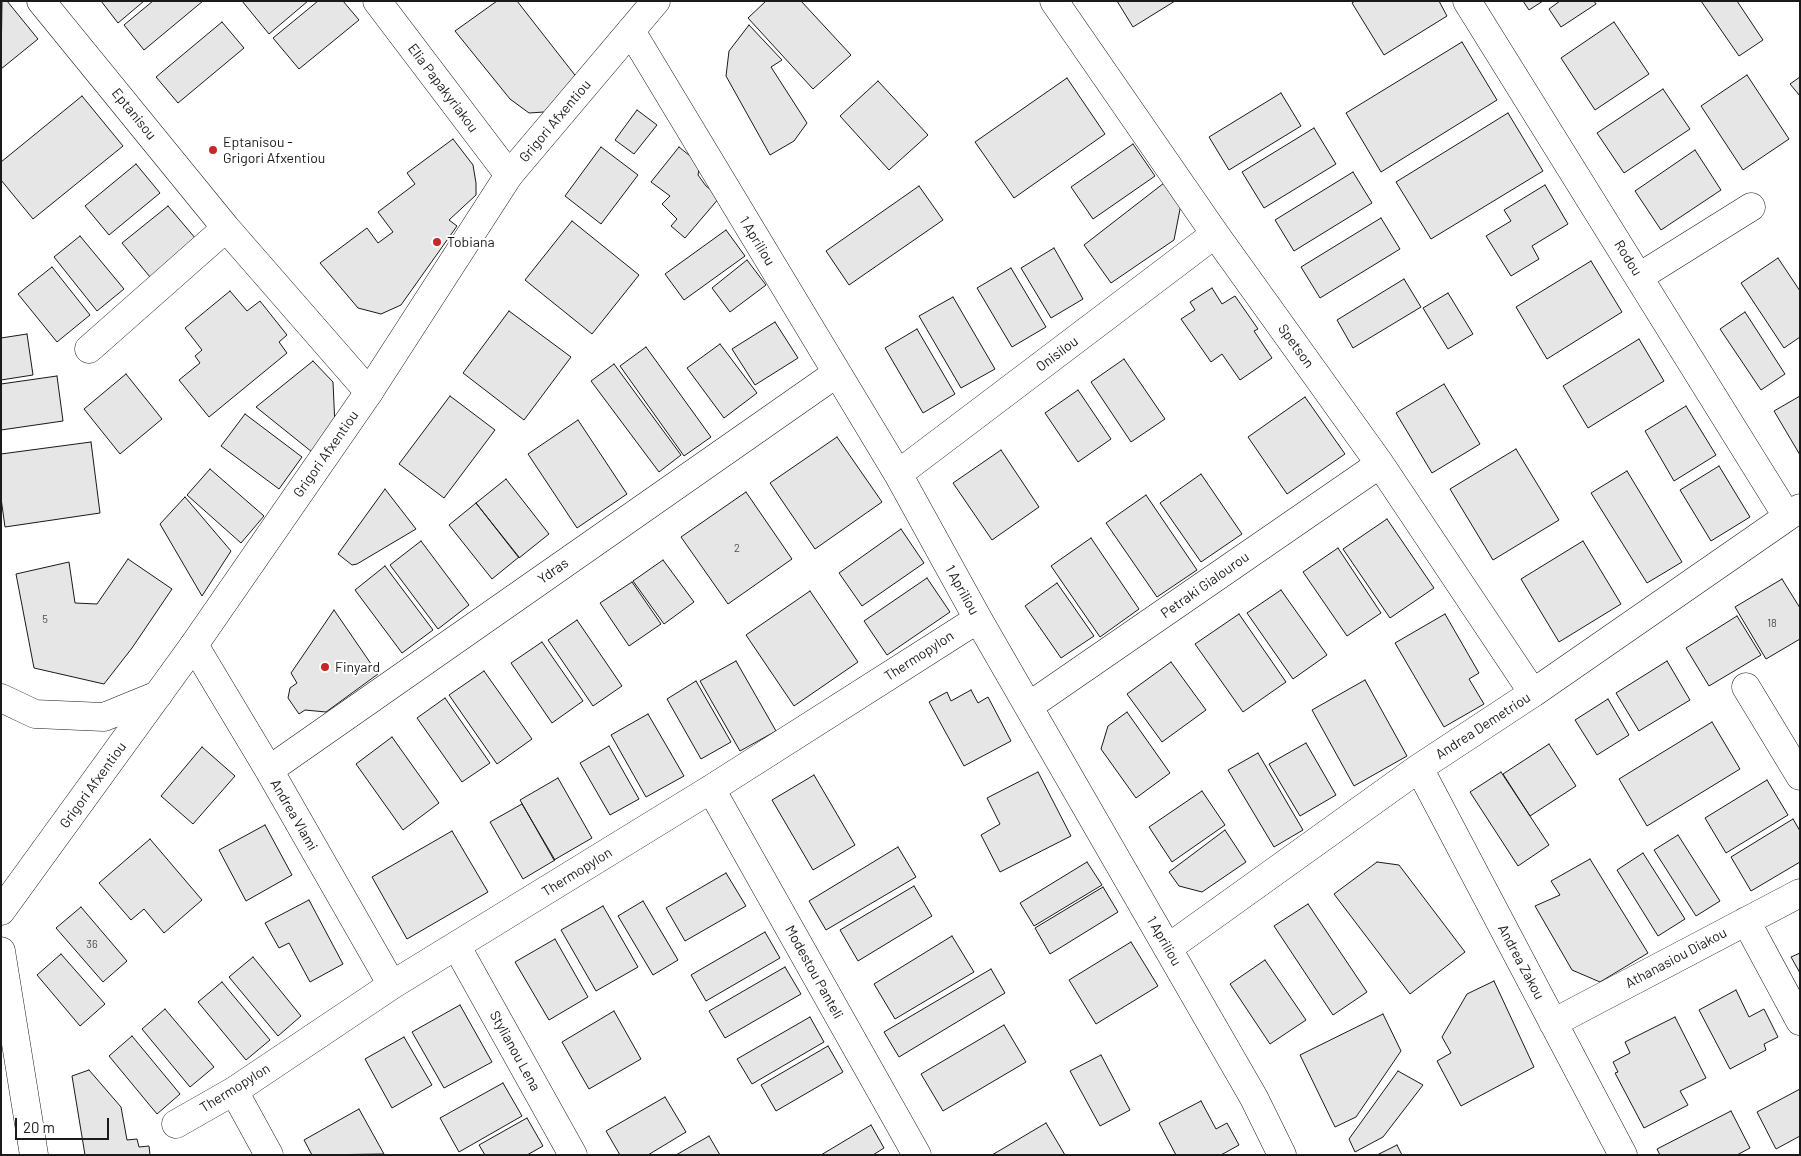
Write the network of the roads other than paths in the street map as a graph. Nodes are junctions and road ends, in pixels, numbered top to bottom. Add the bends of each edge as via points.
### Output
1 (40, 1) edge
2 (377, 1) edge
3 (656, 1) edge
4 (1054, 1) edge
5 (1466, 1) edge
6 (631, 31) junction
7 (509, 175) junction
8 (1751, 208) dead end
9 (226, 228) junction
10 (1216, 234) junction
11 (1640, 277) junction
12 (89, 349) dead end
13 (837, 373) junction
14 (368, 392) junction
15 (1380, 464) junction
16 (898, 474) junction
17 (1793, 512) edge
18 (978, 619) junction
19 (194, 645) junction
20 (1746, 687) dead end
21 (1533, 694) junction
22 (158, 695) junction
23 (1, 698) edge
24 (1029, 706) junction
25 (1419, 768) junction
26 (269, 770) junction
27 (1800, 776) edge
28 (711, 789) junction
29 (1800, 894) edge
30 (1, 912) edge
31 (1746, 921) junction
32 (457, 947) junction
33 (1168, 948) junction
34 (1, 951) edge
35 (392, 985) junction
36 (1800, 1021) edge
37 (1553, 1023) junction
38 (234, 1090) junction
39 (176, 1124) dead end
40 (34, 1155) edge
41 (269, 1155) edge
42 (573, 1155) edge
43 (917, 1155) edge
44 (1282, 1155) edge
45 (1623, 1155) edge

1 - 9 street, Eptanisou
2 - 7 street, Elia Papakyriakou
3 - 6 street, Grigori Afxentiou
4 - 10 street, Spetson
5 - 11 street, Rodou
6 - 7 street, Grigori Afxentiou
6 - 13 street, 1 Apriliou
7 - 14 street, Grigori Afxentiou
8 - 11 street
9 - 12 street
9 - 14 street, Eptanisou
10 - 15 street, Spetson
10 - 16 street, Onisilou
11 - 17 street, Rodou
13 - 16 street, 1 Apriliou
13 - 26 street, Ydras
14 - 19 street, Grigori Afxentiou
15 - 21 street, Spetson
15 - 24 street, Petraki Gialourou
16 - 18 street, 1 Apriliou
17 - 21 street, Andrea Demetriou
18 - 24 street, 1 Apriliou
18 - 28 street, Thermopylon
19 - 22 street, Grigori Afxentiou
19 - 26 street, Andrea Vlami
20 - 27 street
21 - 25 street, Andrea Demetriou
22 - 23 street via 104,717 34,714
22 - 30 street, Grigori Afxentiou
24 - 33 street, 1 Apriliou
25 - 33 street, Andrea Demetriou
25 - 37 street, Andrea Zakou
26 - 35 street, Andrea Vlami
28 - 32 street, Thermopylon
28 - 43 street, Modestou Panteli
29 - 31 street, Athanasiou Diakou
31 - 36 street
31 - 37 street, Athanasiou Diakou
32 - 35 street, Thermopylon
32 - 42 street, Stylianou Lena
33 - 44 street, 1 Apriliou via 1254,1098
34 - 40 street
35 - 38 street, Thermopylon
37 - 45 street, Andrea Zakou
38 - 39 street, Thermopylon
38 - 41 street

